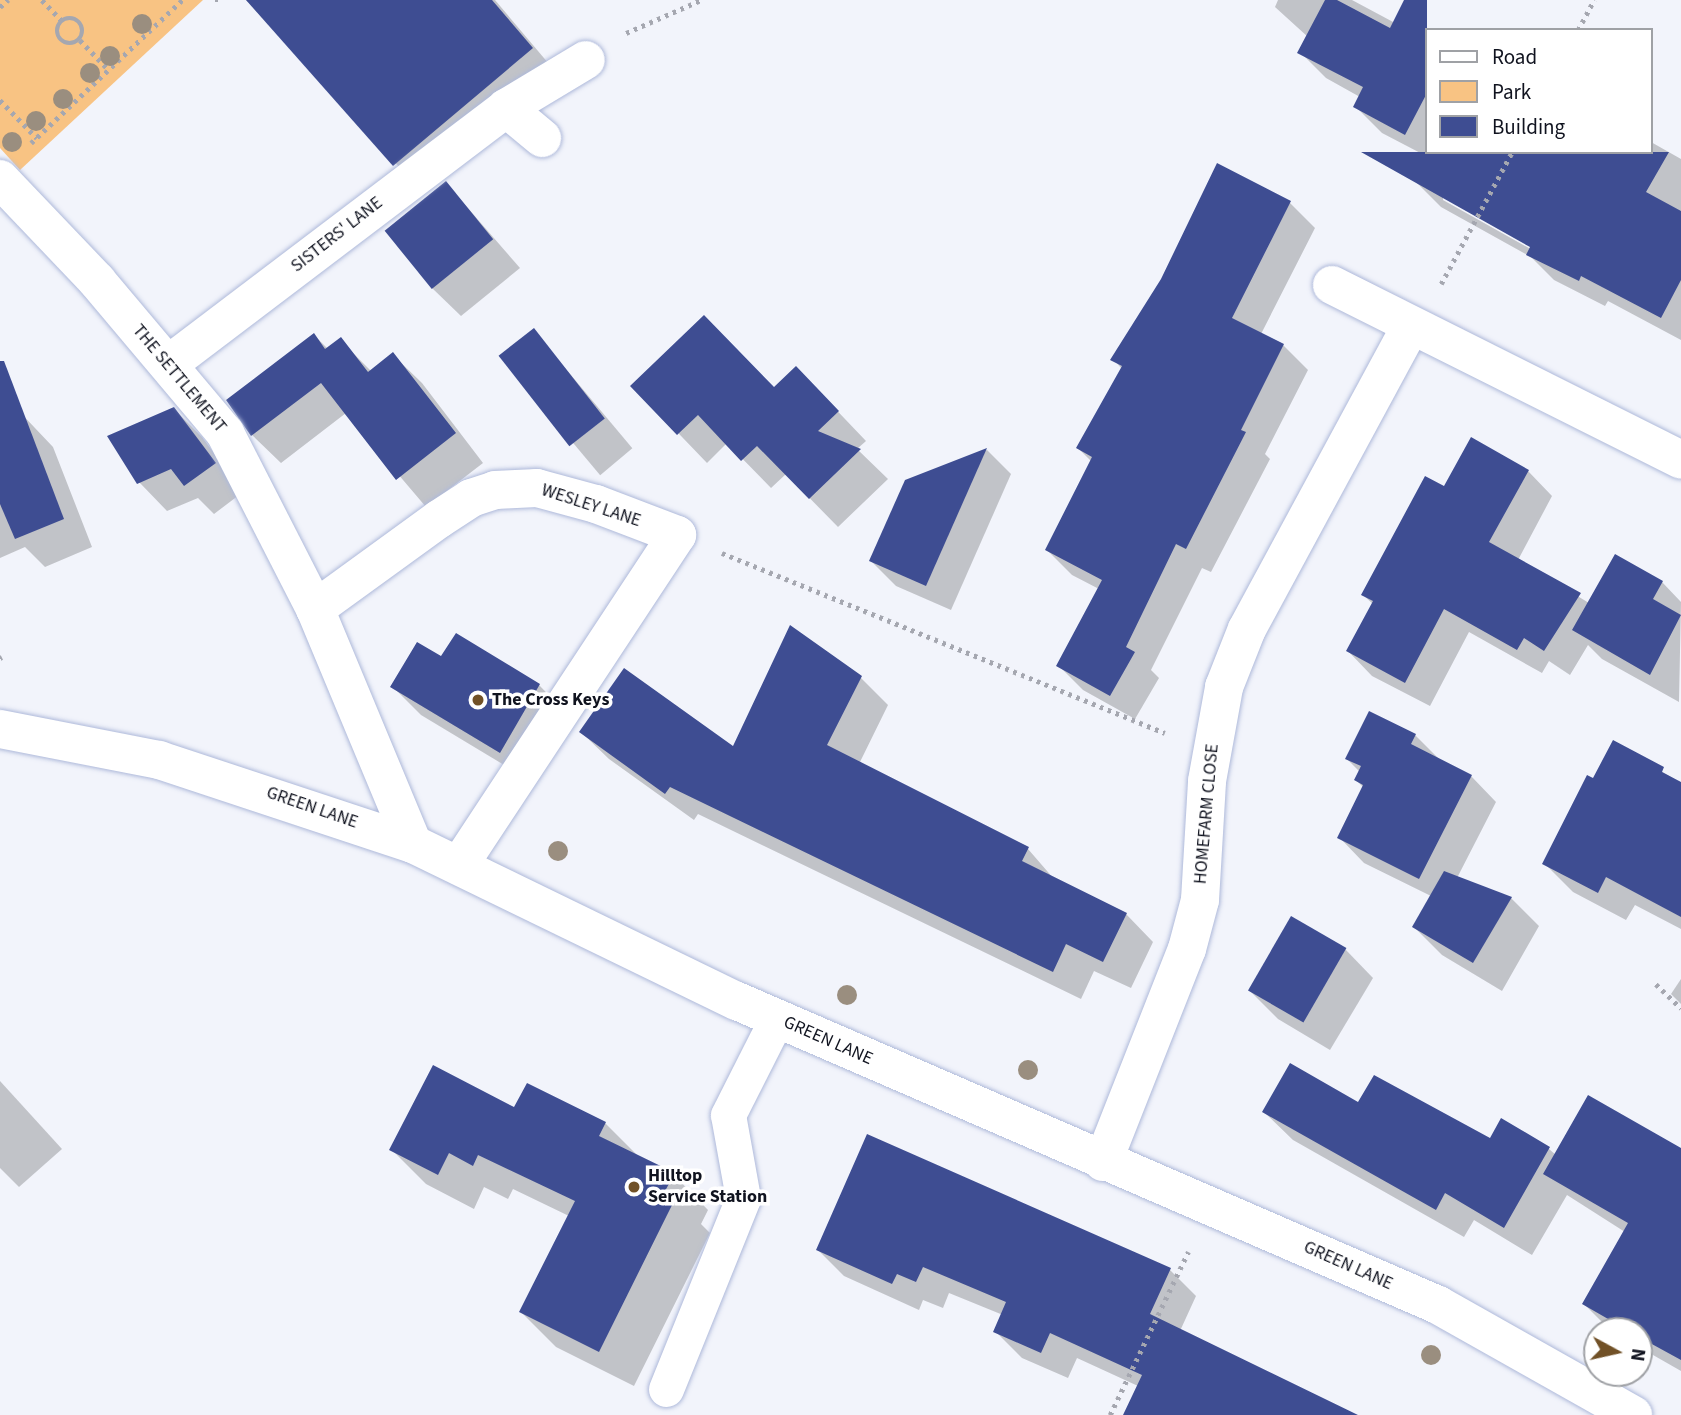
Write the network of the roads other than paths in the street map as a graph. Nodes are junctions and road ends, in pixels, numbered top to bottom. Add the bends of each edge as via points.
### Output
1 (584, 61) road end
2 (506, 108) junction
3 (542, 138) dead end
4 (0, 179) edge
5 (1332, 285) dead end
6 (1410, 327) junction
7 (169, 364) junction
8 (1681, 460) edge
9 (315, 609) junction
10 (0, 729) edge
11 (413, 844) junction
12 (459, 865) junction
13 (777, 1018) junction
14 (1103, 1163) junction
15 (666, 1389) dead end
16 (1633, 1415) edge

1 - 2 street, SISTERS' LANE
2 - 3 street
2 - 7 street, SISTERS' LANE
4 - 7 street, THE SETTLEMENT
5 - 6 street
6 - 8 street
6 - 14 street, HOMEFARM CLOSE via 1247,629 1224,687 1211,752 1200,900 1187,949
7 - 9 street, THE SETTLEMENT via 225,433
9 - 11 street
9 - 12 street, WESLEY LANE via 439,519 471,498 495,490 537,488 596,504 677,535
10 - 11 street, GREEN LANE via 159,760
11 - 12 street, GREEN LANE
12 - 13 street, GREEN LANE
13 - 14 street, GREEN LANE
13 - 15 lane via 728,1115 743,1198
14 - 16 street, GREEN LANE via 1438,1305

